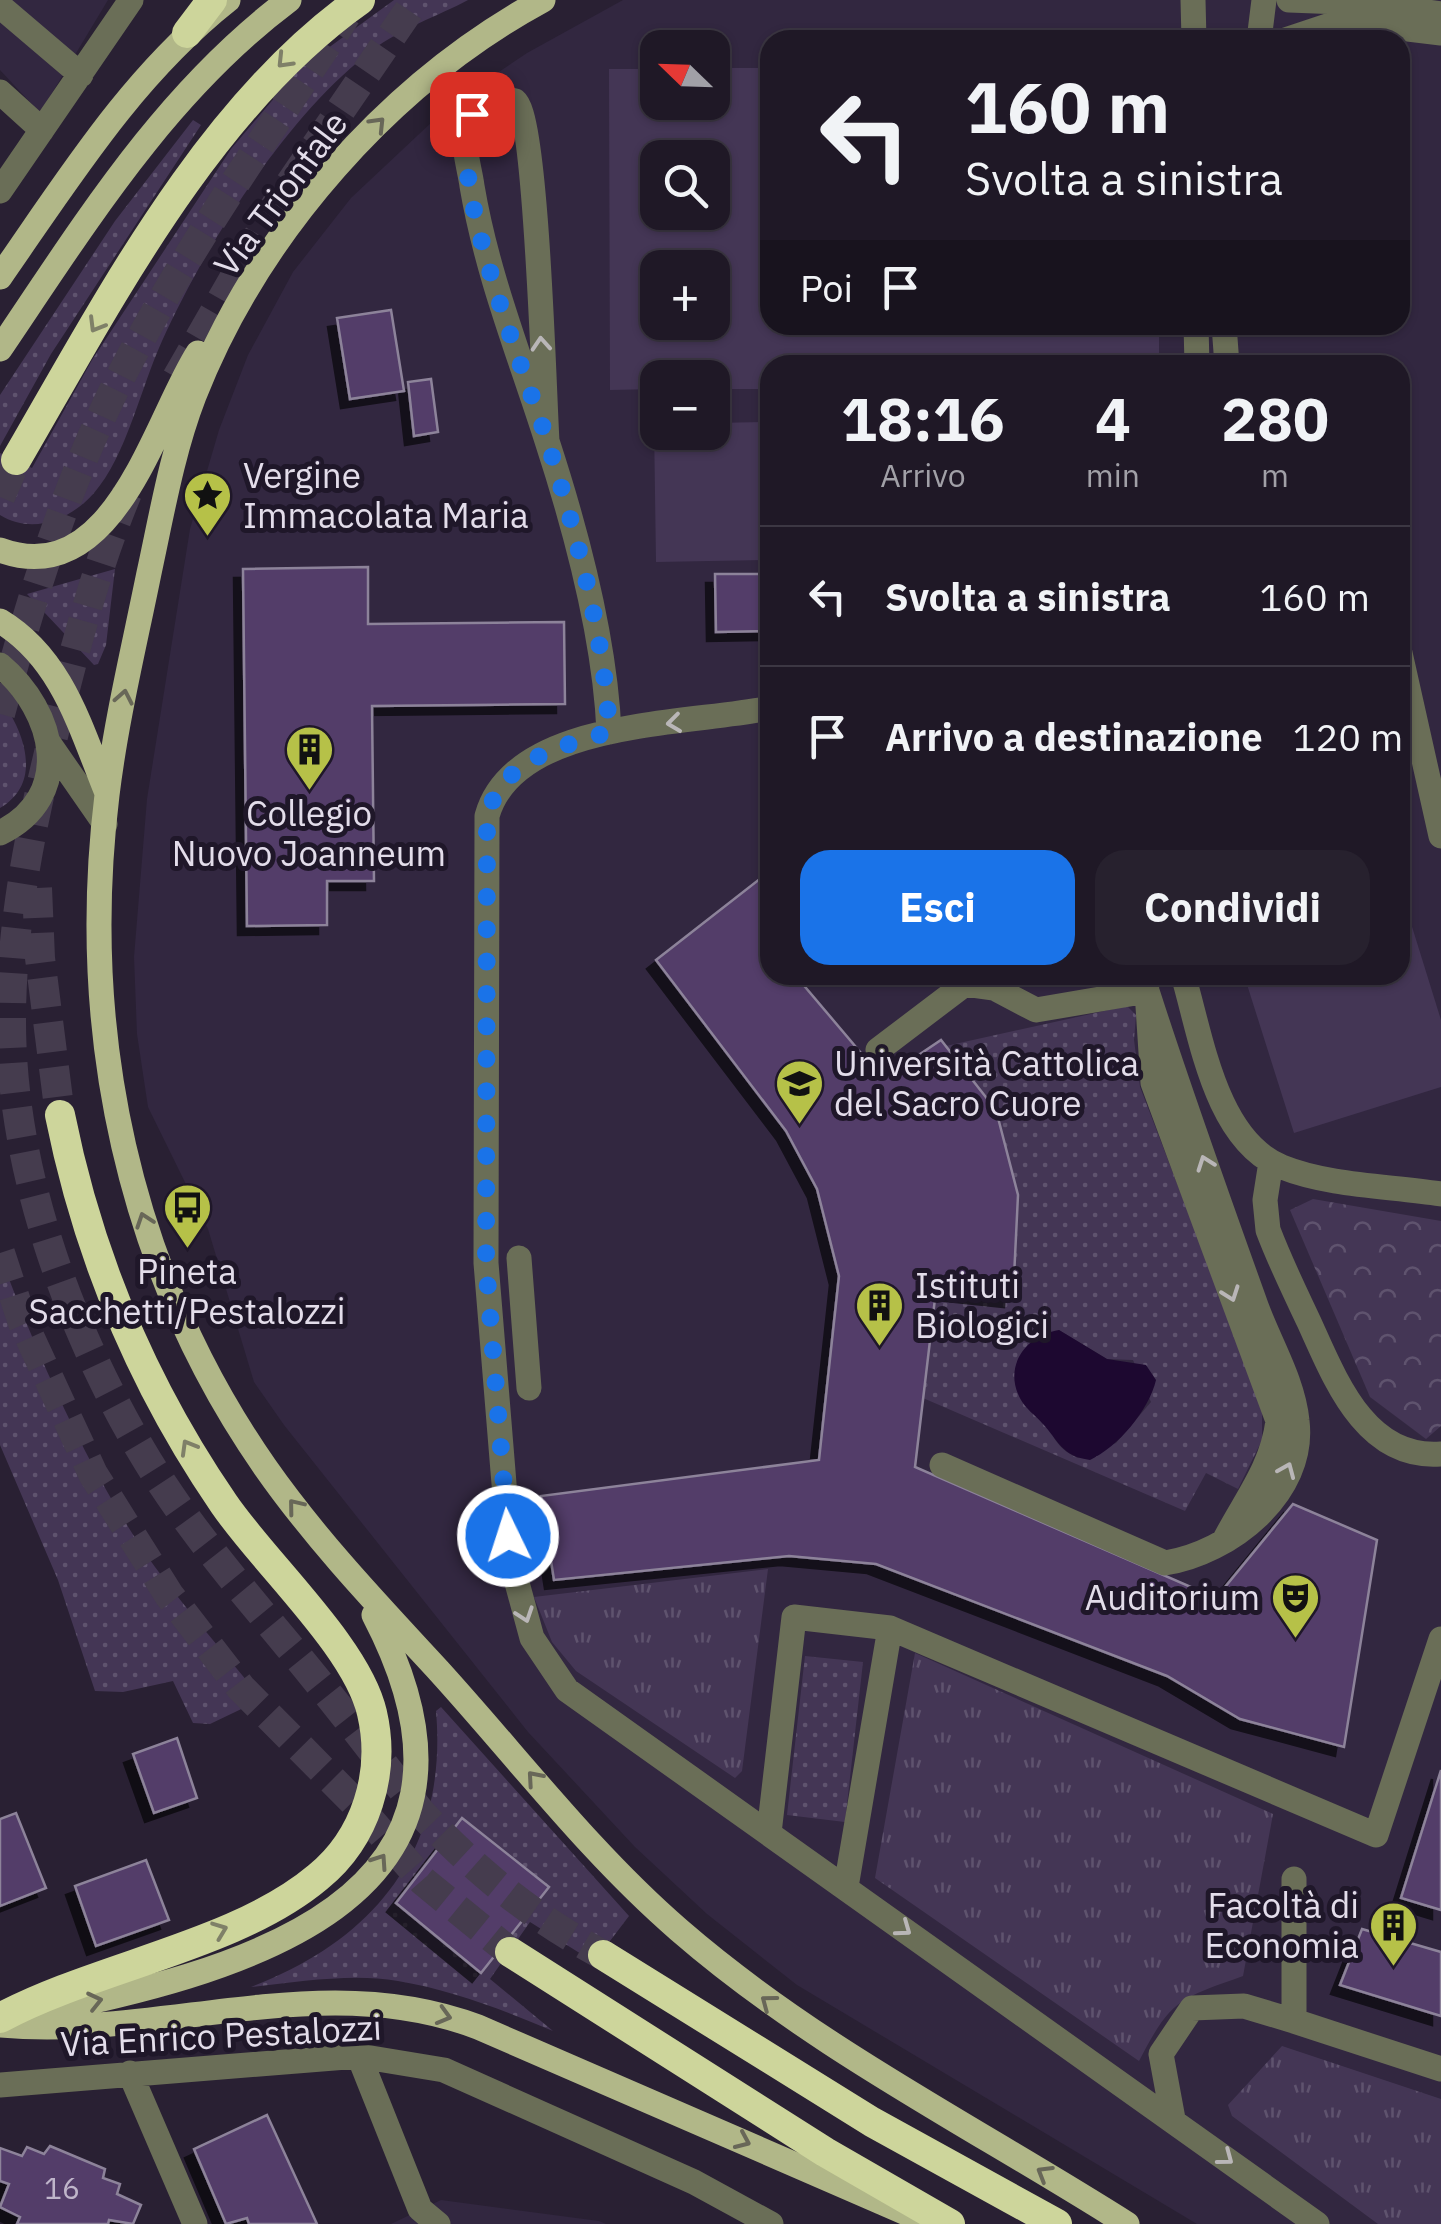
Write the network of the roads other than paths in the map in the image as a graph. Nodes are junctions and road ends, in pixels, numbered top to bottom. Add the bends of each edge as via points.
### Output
1 (131, 0) edge
2 (212, 0) edge
3 (228, 0) edge
4 (289, 0) edge
5 (360, 0) edge
6 (543, 0) edge
7 (1194, 0) edge
8 (1264, 0) edge
9 (1289, 0) edge
10 (0, 6) edge
11 (1441, 14) edge
12 (1194, 30) edge
13 (1260, 30) edge
14 (1315, 30) edge
15 (186, 33) junction
16 (1441, 34) edge
17 (81, 75) junction
18 (0, 92) edge
19 (42, 130) junction
20 (0, 191) edge
21 (263, 266) junction
22 (0, 278) edge
23 (0, 349) edge
24 (547, 441) junction
25 (16, 460) tunnel mouth
26 (0, 550) edge
27 (0, 621) edge
28 (0, 665) edge
29 (1410, 698) edge
30 (760, 709) edge
31 (609, 732) junction
32 (46, 739) junction
33 (107, 794) junction
34 (104, 824) junction
35 (0, 833) edge
36 (1441, 836) edge
37 (965, 985) edge
38 (973, 985) edge
39 (1138, 985) edge
40 (1147, 985) edge
41 (1186, 985) edge
42 (878, 1050) dead end
43 (60, 1116) tunnel mouth
44 (1271, 1162) junction
45 (1441, 1194) edge
46 (519, 1258) dead end
47 (529, 1388) dead end
48 (1441, 1454) edge
49 (942, 1465) dead end
50 (357, 1581) junction
51 (890, 1628) junction
52 (1441, 1639) edge
53 (769, 1834) junction
54 (1294, 1879) dead end
55 (846, 1887) junction
56 (510, 1952) tunnel mouth
57 (603, 1955) tunnel mouth
58 (0, 2021) edge
59 (1294, 2021) junction
60 (360, 2056) junction
61 (1441, 2070) edge
62 (130, 2073) junction
63 (0, 2085) edge
64 (1174, 2119) junction
65 (194, 2224) edge
66 (438, 2224) edge
67 (770, 2224) edge
68 (932, 2224) edge
69 (950, 2224) edge
70 (1058, 2224) edge
71 (1127, 2224) edge
72 (1317, 2224) edge

1 - 17 street
2 - 15 highway
3 - 15 main road
4 - 23 main road via 164,114
5 -> 25 highway via 297,48 230,122
21 -> 6 main road, Via Trionfale via 395,106 474,41
7 - 12 street
8 - 13 street
9 - 11 street
10 - 17 street
14 - 16 street via 1342,21
15 - 22 main road via 96,139
17 - 19 street
18 - 19 street
19 - 20 street
21 - 26 main road via 212,329 139,473 94,532 42,556
33 -> 21 main road, Via Trionfale via 178,446 196,390
24 -> 24 street via 525,114 515,101 500,99 472,114 465,142 496,293
24 - 31 street via 608,688
27 - 33 main road via 50,665
28 - 32 street via 22,688
29 - 36 street
30 -> 31 street
31 -> 53 street via 515,768 487,816 486,1264 510,1557 532,1638 567,1690
32 - 34 street
32 - 35 street via 50,768 42,798 24,821
33 - 34 main road, Via Trionfale
50 -> 34 main road, Via Trionfale via 268,1472 215,1388 134,1193 103,1033
37 - 42 street
38 - 39 street via 1036,1010
40 - 49 street via 1298,1421 1289,1470 1249,1526 1196,1558 1165,1563
41 - 44 street via 1223,1102
58 -> 43 highway via 54,1992 293,1896 329,1868 357,1830 375,1768 372,1712 358,1674 224,1504 128,1334 89,1235
44 - 45 street
44 - 48 street via 1268,1230 1344,1396 1385,1439 1416,1454
46 - 47 street
58 -> 50 main road via 108,1998 241,1958 320,1921 368,1878 402,1820 416,1750 403,1672
71 -> 50 main road via 838,2051 682,1933 621,1876
51 - 52 street via 1376,1835
51 - 53 street via 794,1617
51 - 55 street
53 - 55 street
54 - 59 street
55 -> 64 street
56 - 69 highway
57 - 70 highway via 872,2122
58 -> 68 main road via 87,2028 336,2000 435,2012
59 - 61 street
59 - 64 street via 1244,2006 1192,2008 1161,2054
60 - 62 street, Via Enrico Pestalozzi
60 - 66 street via 420,2209
60 - 67 street, Via Enrico Pestalozzi via 444,2070 676,2174
62 - 63 street, Via Enrico Pestalozzi
62 - 65 street
64 -> 72 street

